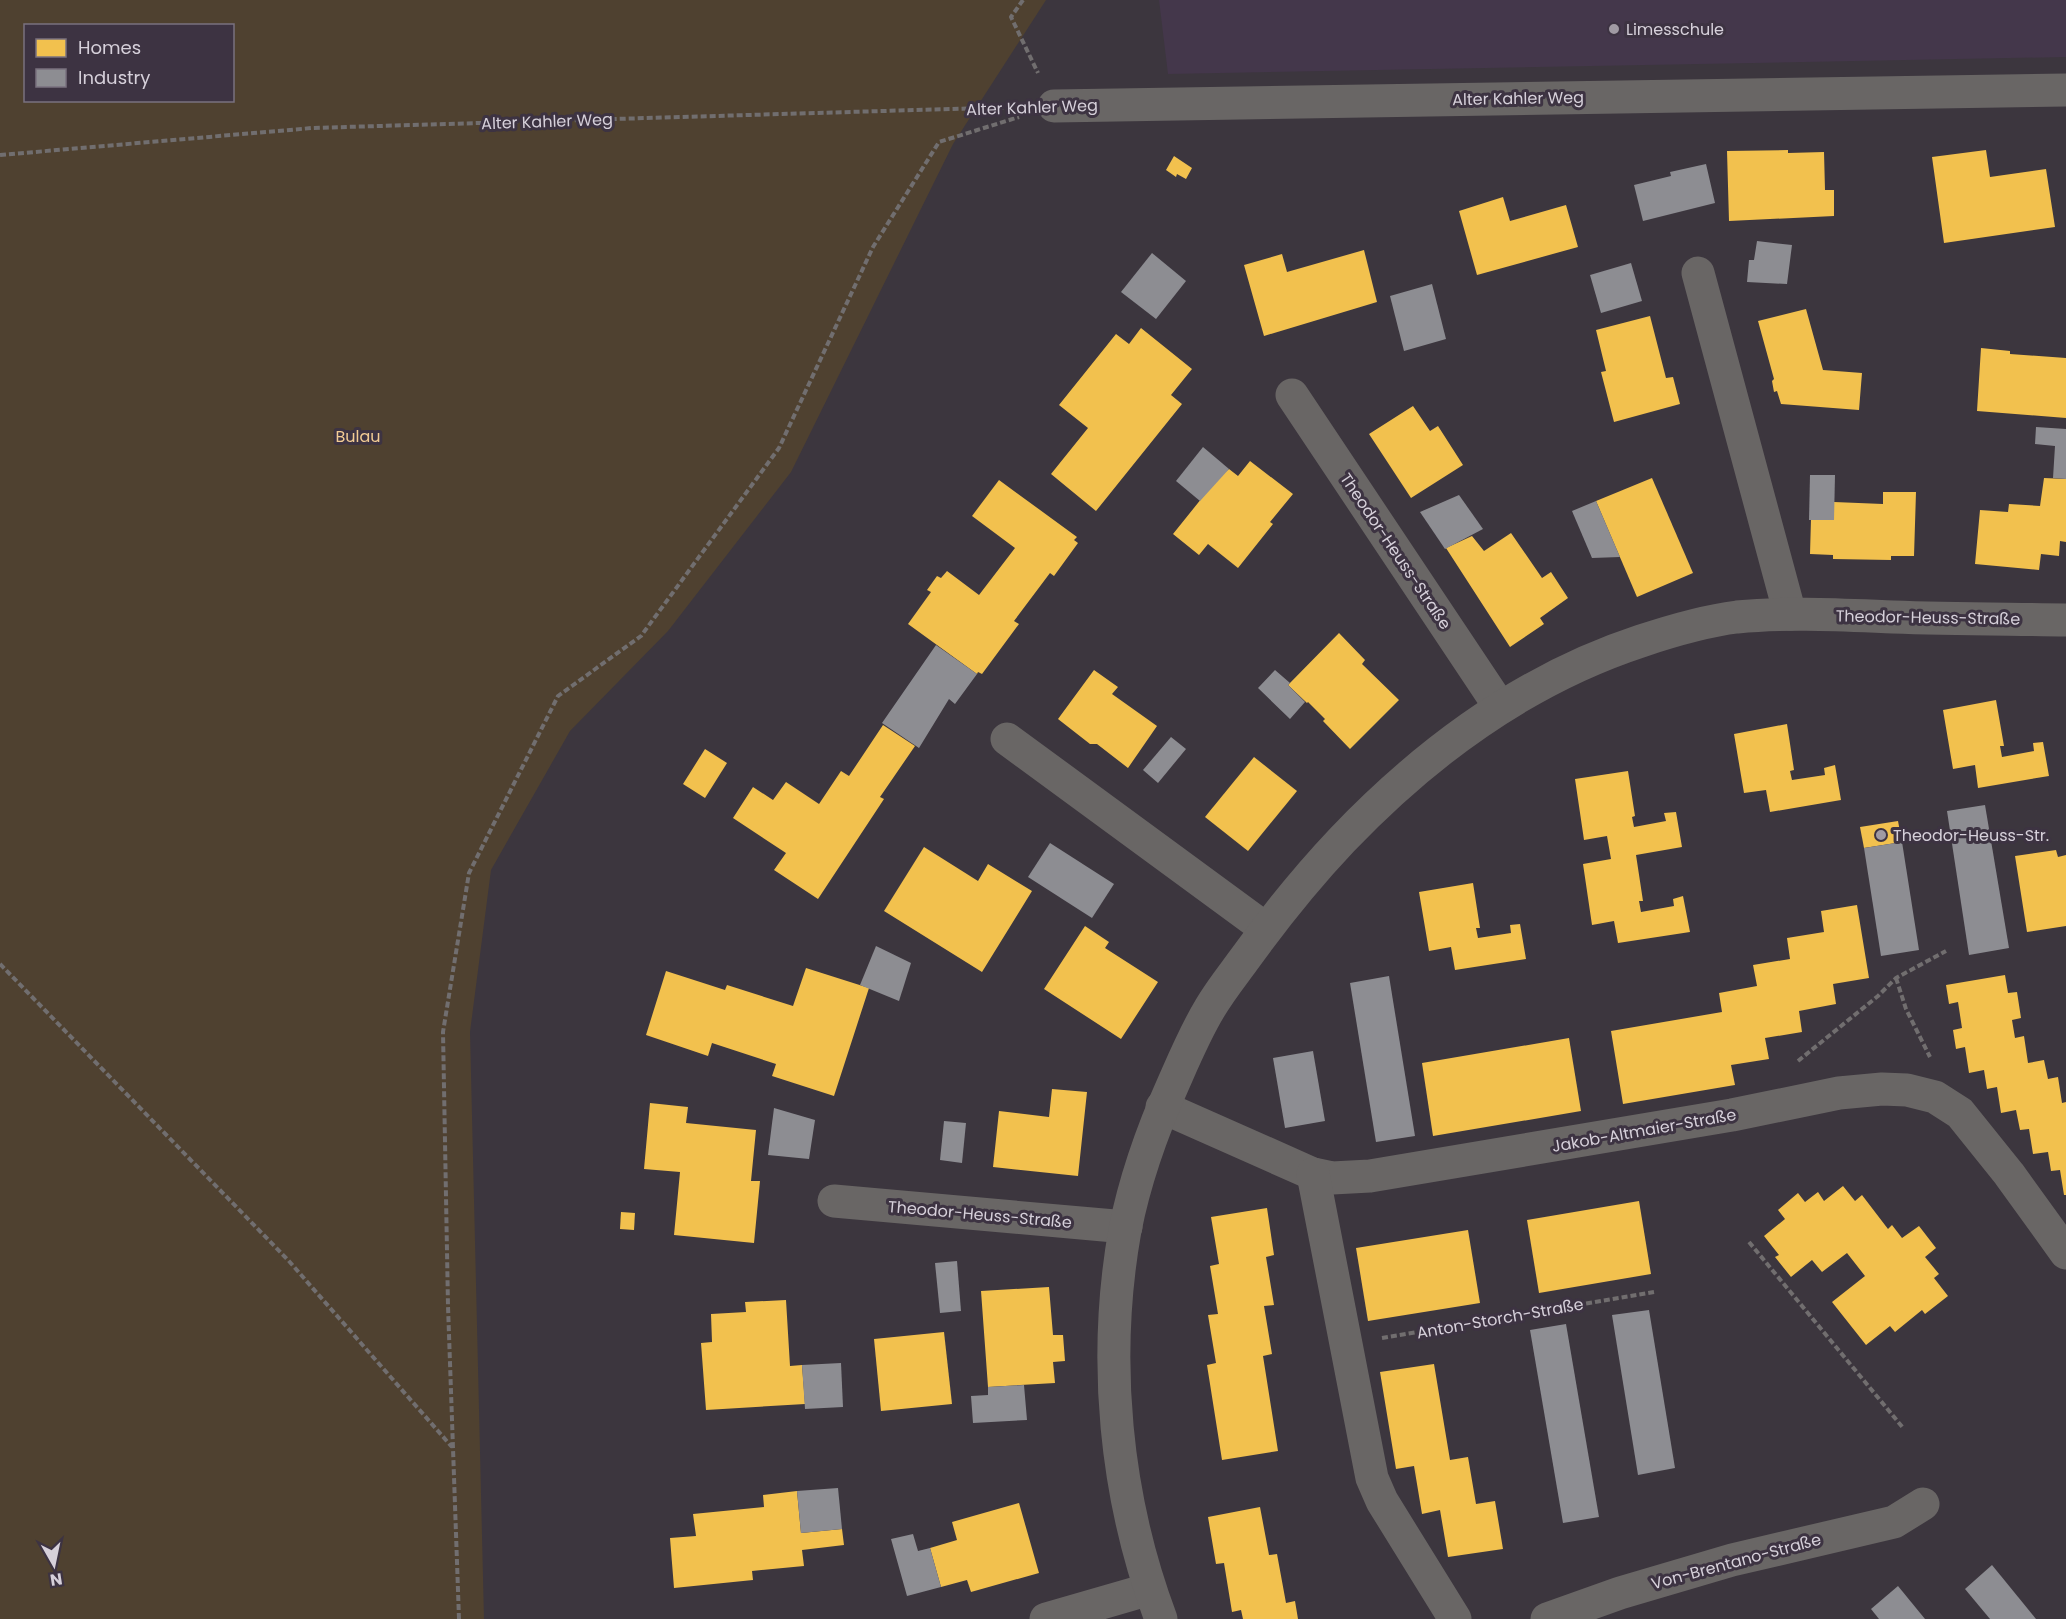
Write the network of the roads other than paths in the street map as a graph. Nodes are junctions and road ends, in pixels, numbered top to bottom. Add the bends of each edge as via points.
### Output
1 (2066, 90) edge
2 (1054, 106) road end
3 (1698, 273) dead end
4 (1292, 395) dead end
5 (1790, 614) junction
6 (2066, 620) edge
7 (1500, 707) junction
8 (1007, 739) dead end
9 (1266, 929) junction
10 (1162, 1107) junction
11 (1313, 1174) junction
12 (834, 1201) dead end
13 (1126, 1227) junction
14 (2066, 1253) edge
15 (1923, 1504) dead end
16 (1150, 1589) junction
17 (1046, 1619) edge
18 (1161, 1619) edge
19 (1455, 1619) edge
20 (1547, 1619) edge

1 - 2 street, Alter Kahler Weg
3 - 5 street
4 - 7 street, Theodor-Heuss-Straße
5 - 6 street, Theodor-Heuss-Straße
5 - 7 street, Theodor-Heuss-Straße via 1733,617 1643,640 1558,674
7 - 9 street, Theodor-Heuss-Straße via 1420,766 1358,823
8 - 9 street
9 - 10 street, Theodor-Heuss-Straße via 1211,1006
10 - 11 street, Jakob-Altmaier-Straße
10 - 13 street, Theodor-Heuss-Straße
11 - 14 street, Jakob-Altmaier-Straße via 1332,1178 1370,1176 1839,1094 1907,1090 1935,1097 1960,1113
11 - 19 street via 1372,1478 1382,1501
12 - 13 street, Theodor-Heuss-Straße
13 - 16 street, Theodor-Heuss-Straße via 1113,1347 1121,1457
15 - 20 street, Von-Brentano-Straße via 1894,1522 1732,1560
16 - 17 street
16 - 18 street, Theodor-Heuss-Straße

